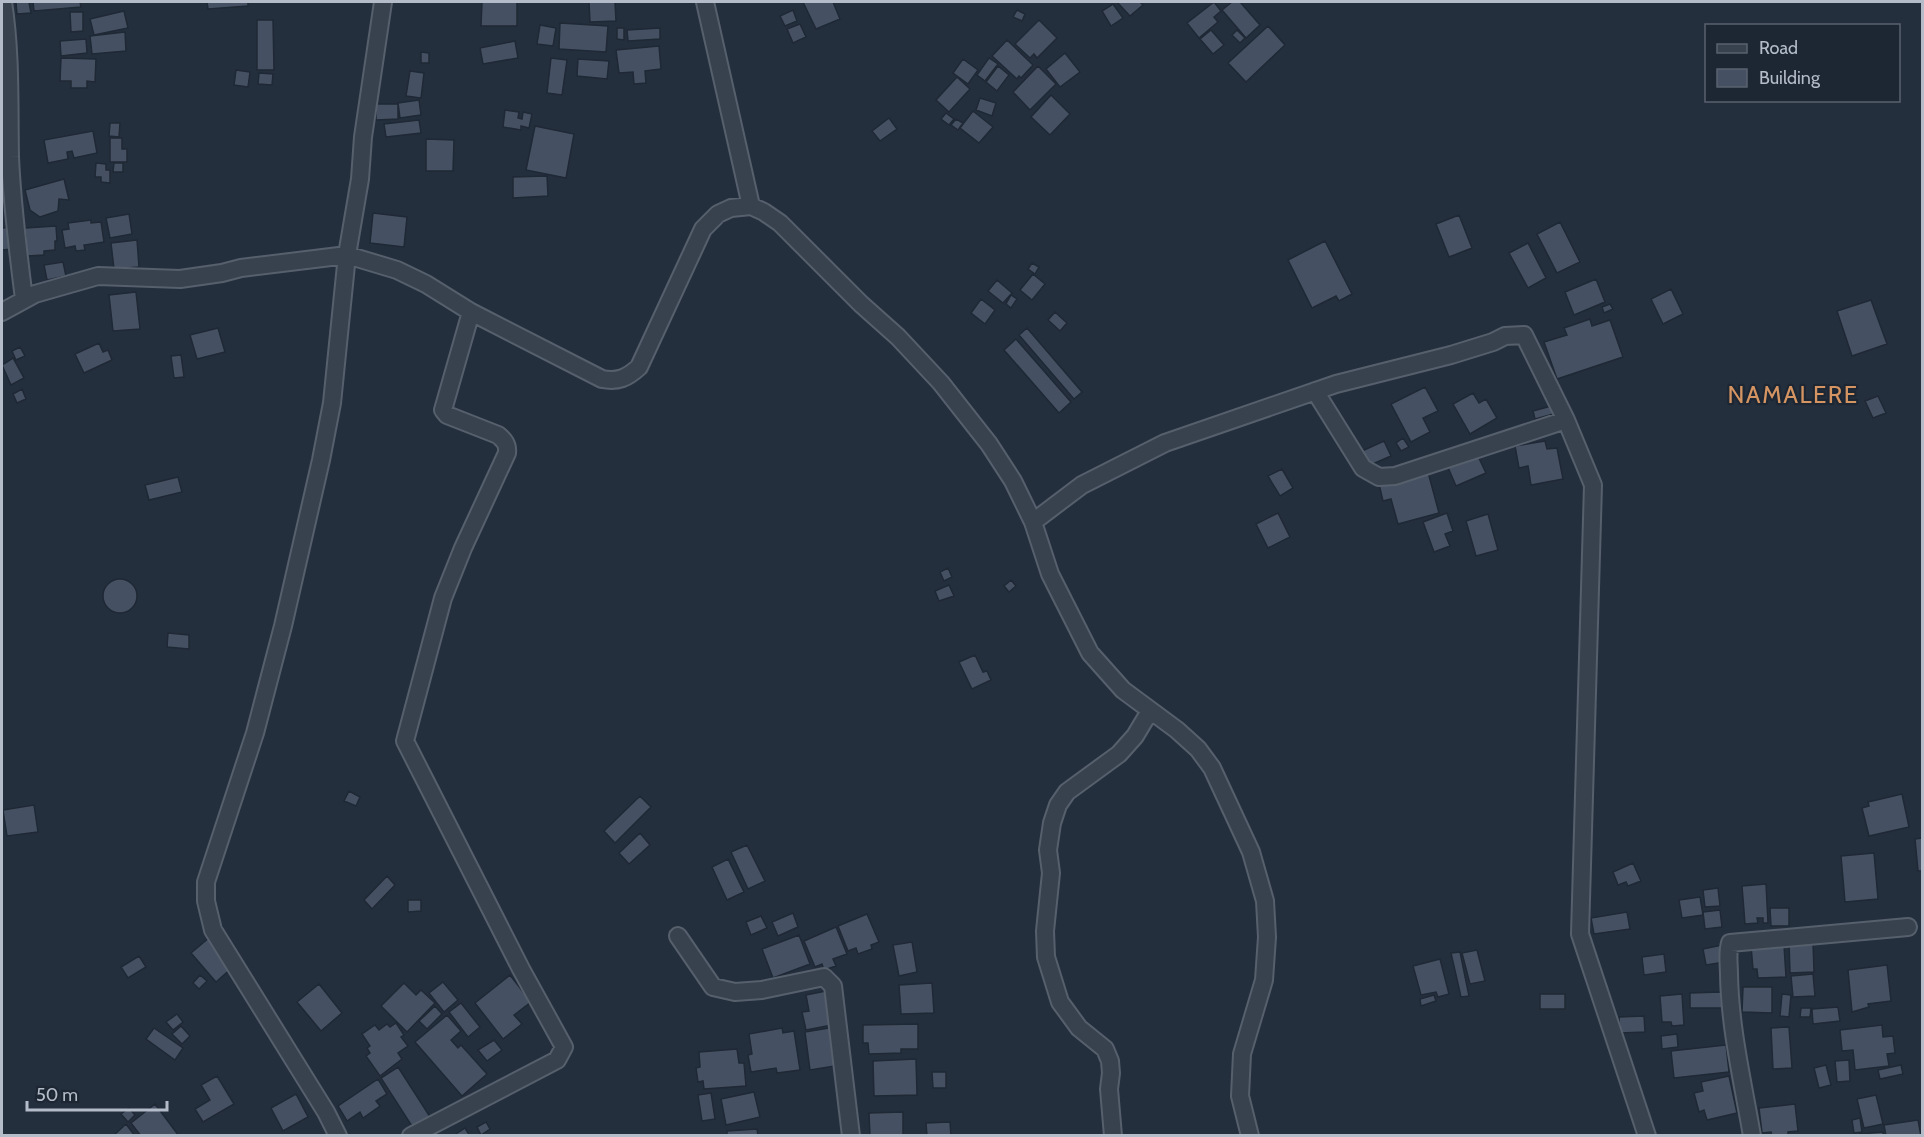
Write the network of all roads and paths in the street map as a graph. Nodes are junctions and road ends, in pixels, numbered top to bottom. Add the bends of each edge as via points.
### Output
1 (3, 2) edge
2 (383, 2) edge
3 (705, 2) edge
4 (751, 206) junction
5 (347, 255) junction
6 (24, 299) junction
7 (2, 312) edge
8 (471, 312) junction
9 (1316, 391) junction
10 (1566, 420) junction
11 (1033, 522) junction
12 (1150, 711) junction
13 (1908, 927) dead end
14 (678, 936) dead end
15 (338, 1136) edge
16 (411, 1136) edge
17 (851, 1136) edge
18 (1113, 1136) edge
19 (1250, 1136) edge
20 (1647, 1136) edge
21 (1752, 1136) edge

1 - 6 street via 8,32 11,169
2 - 5 street
3 - 4 street
4 - 8 street via 718,214 703,229 645,356 622,379 602,379
4 - 11 street via 780,223 941,383 989,444
5 - 6 street via 180,279 98,276
5 - 8 street via 397,270
5 - 15 street via 332,403 321,460 255,733 206,891 213,930
6 - 7 street
8 - 16 street via 443,410 498,435 504,440 507,453 443,598 405,741 564,1047 557,1060
9 - 10 street via 1363,468 1379,477 1395,476
9 - 10 street via 1451,355 1505,336 1524,335
9 - 11 street via 1165,443 1082,485
10 - 20 street via 1593,485 1580,934
11 - 12 street via 1050,574 1090,652 1123,690
12 - 18 street via 1119,754 1067,792 1052,822 1048,850 1051,873 1046,957 1060,1002 1079,1028 1105,1049 1110,1061
12 - 19 street via 1178,730 1212,768 1251,852 1264,901 1264,980 1242,1054 1240,1096
13 - 21 street via 1730,943 1733,1022
14 - 17 street via 713,987 735,992 824,977 830,982

